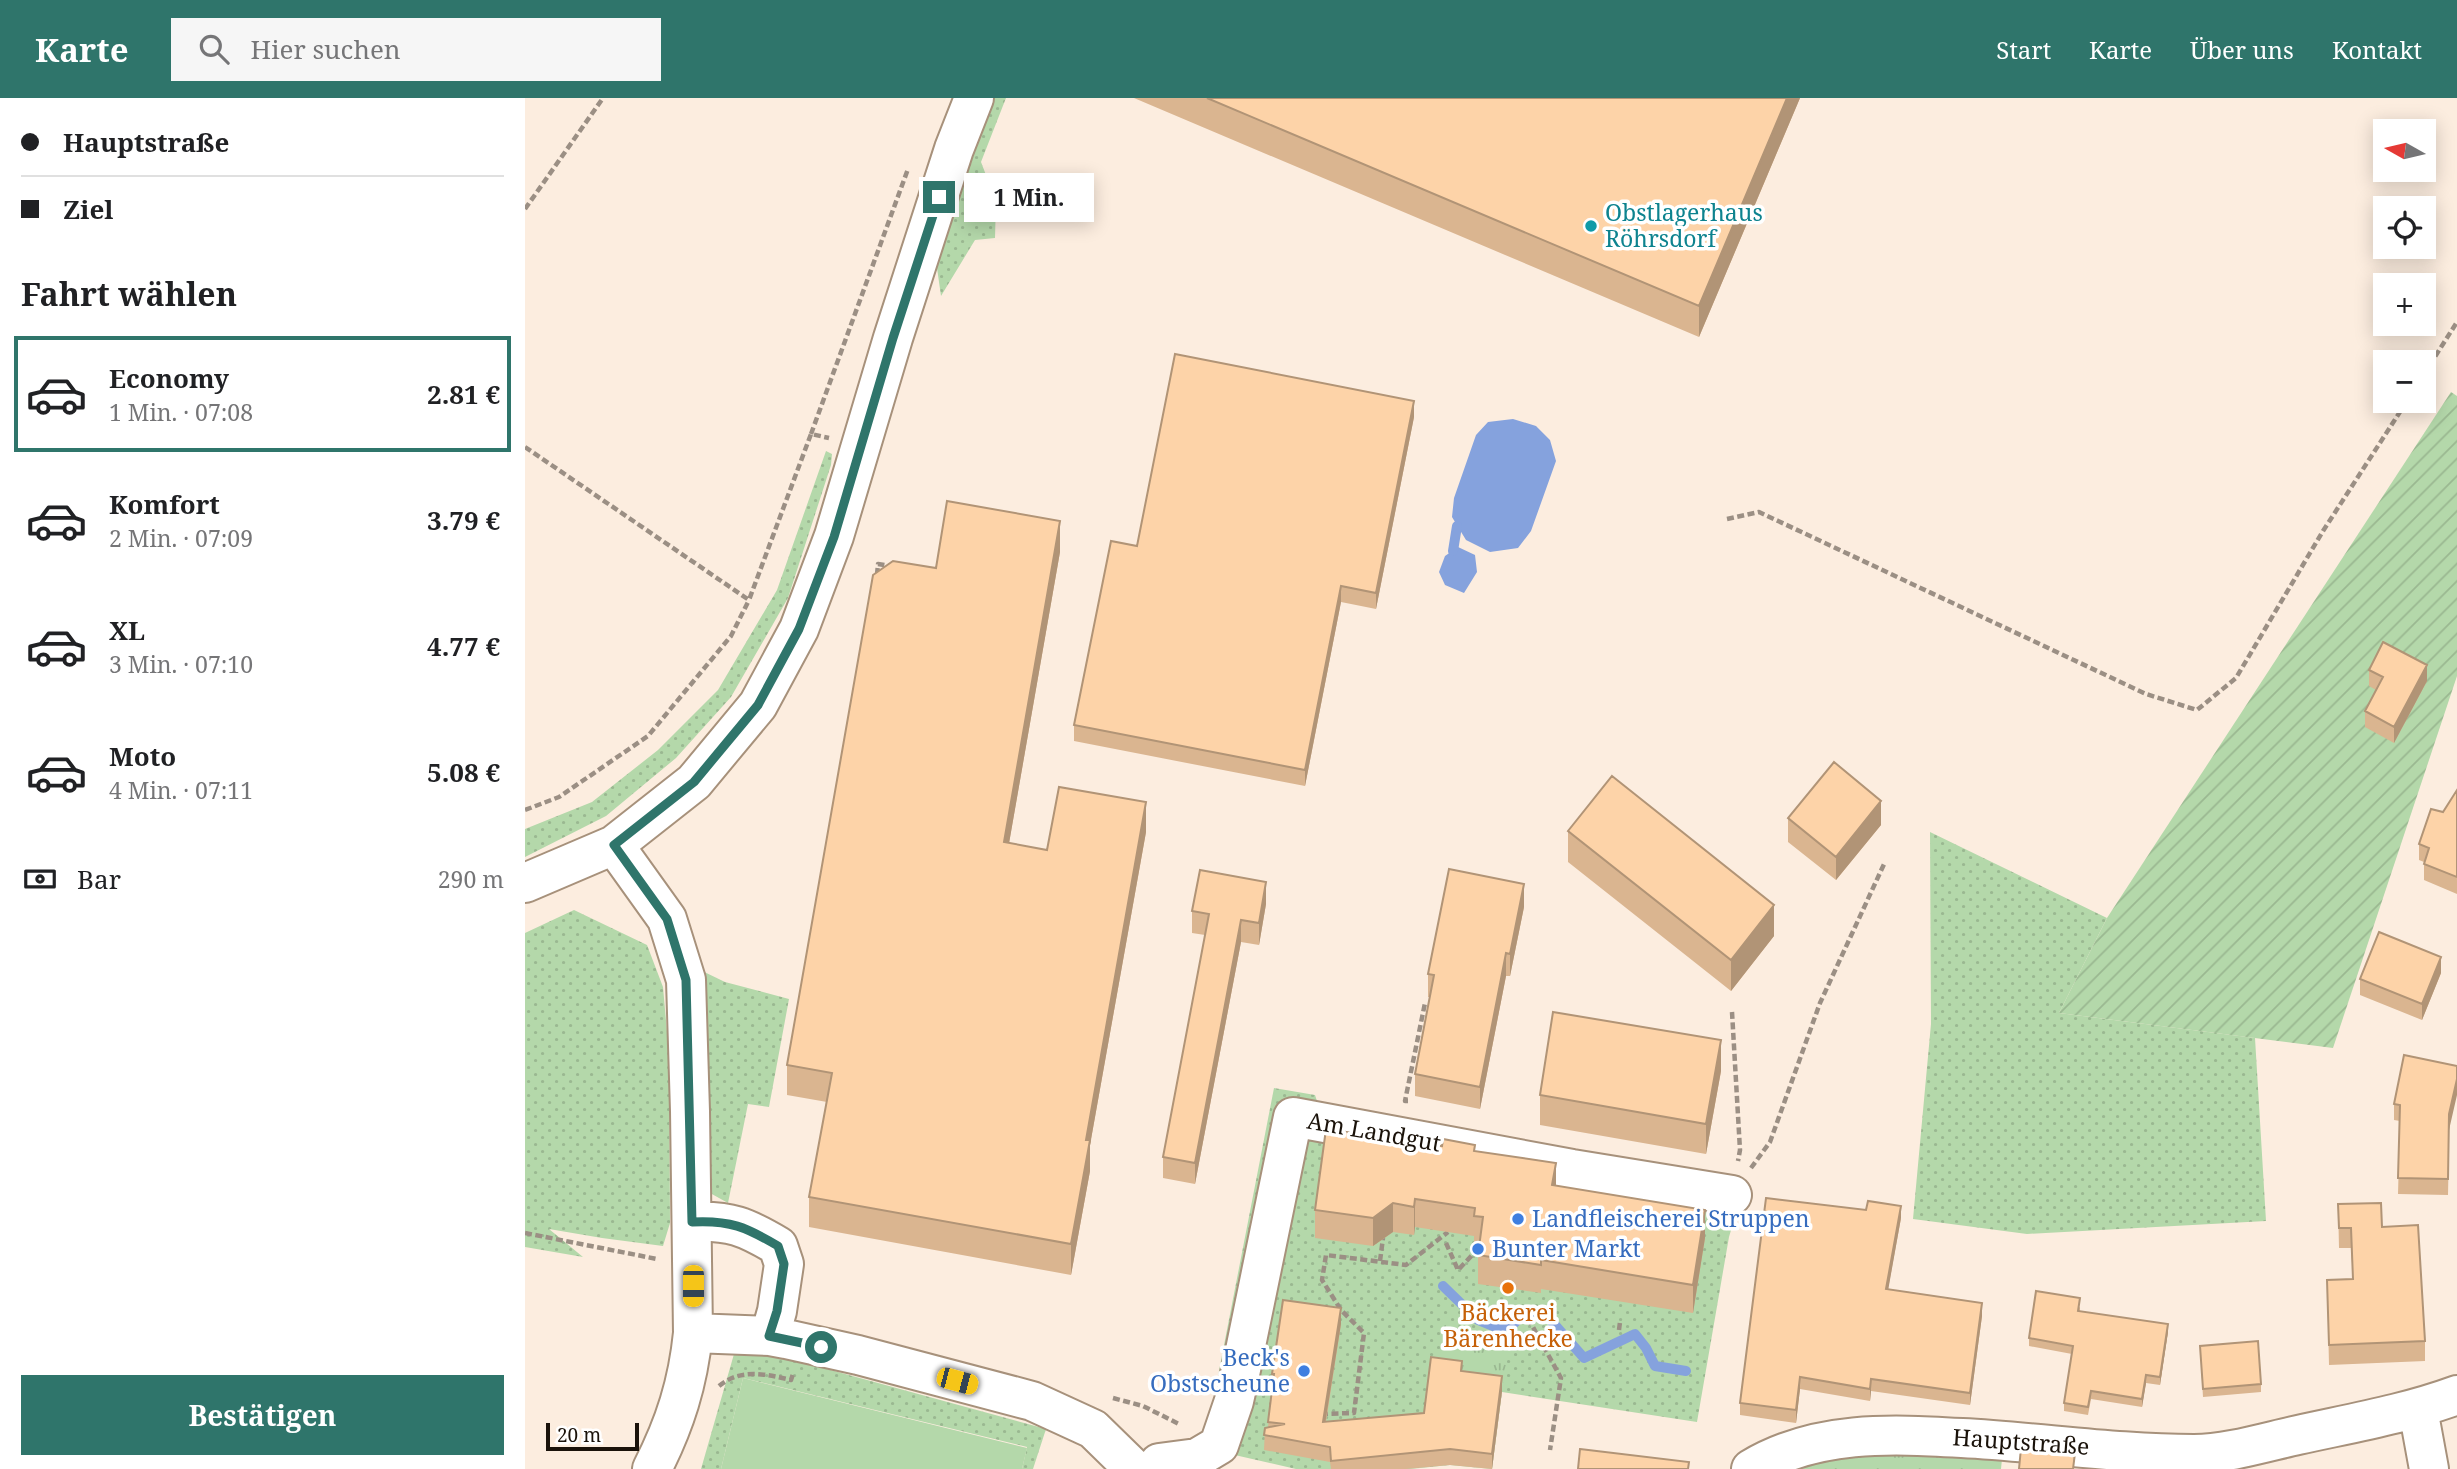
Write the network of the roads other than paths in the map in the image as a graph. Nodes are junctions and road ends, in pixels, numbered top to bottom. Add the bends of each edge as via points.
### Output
1 (974, 98) edge
2 (614, 845) junction
3 (525, 883) edge
4 (1732, 1195) dead end
5 (692, 1222) junction
6 (693, 1333) junction
7 (786, 1339) junction
8 (2457, 1395) edge
9 (2418, 1409) junction
10 (652, 1469) edge
11 (1134, 1469) edge
12 (1155, 1469) edge
13 (1751, 1469) edge
14 (2428, 1469) edge

1 - 2 street via 901,313 834,537 799,629 758,705 694,782
2 - 3 street
2 - 5 street via 667,919 686,980
4 - 12 street, Am Landgut via 1293,1117 1234,1401 1219,1445 1197,1458 1159,1463
5 - 6 street
5 - 7 street via 718,1220 750,1230 778,1246 784,1264 777,1311
6 - 7 street
6 - 10 street via 682,1400
7 - 11 street via 1032,1401 1093,1429
8 - 9 street, Hauptstraße
9 - 13 street, Hauptstraße via 2197,1454 1880,1436 1811,1443
9 - 14 street

